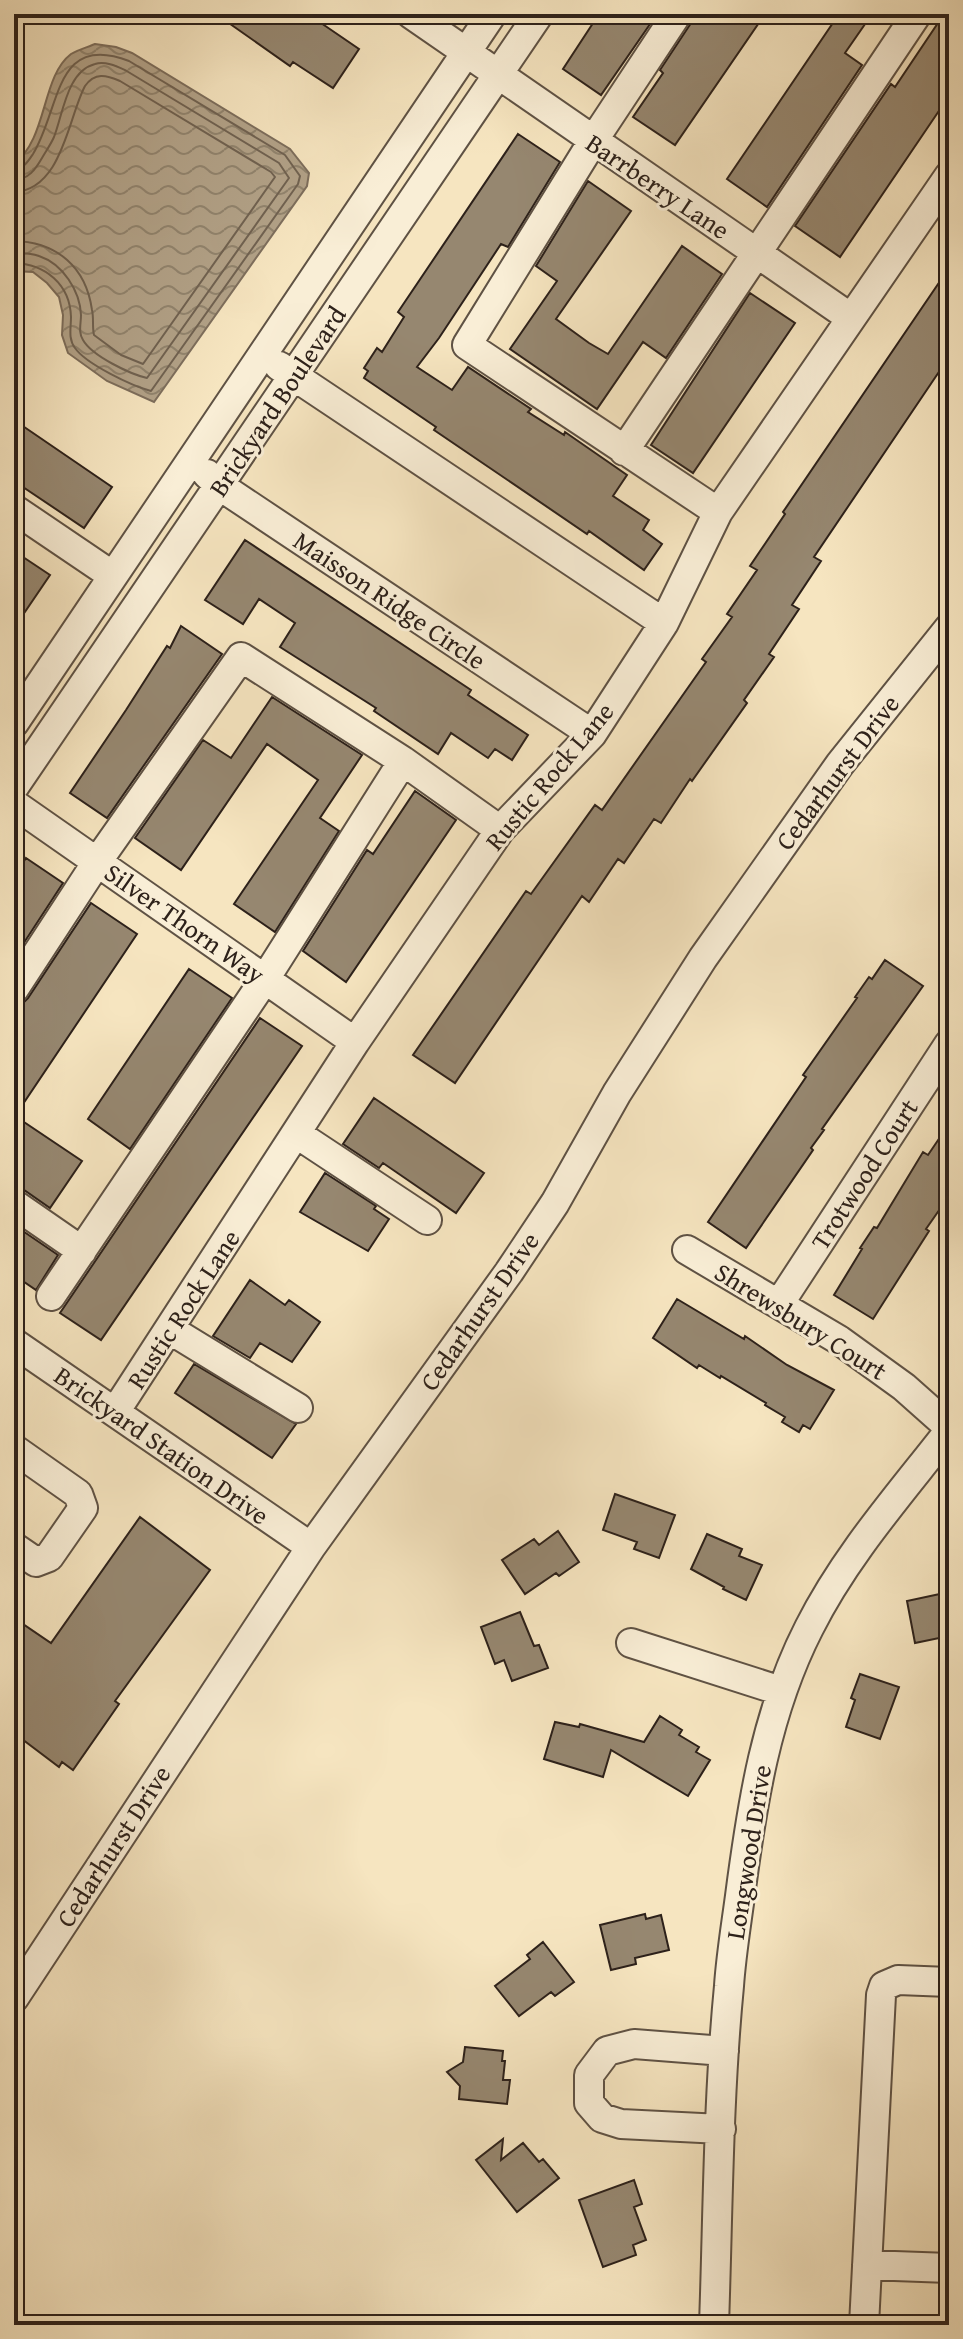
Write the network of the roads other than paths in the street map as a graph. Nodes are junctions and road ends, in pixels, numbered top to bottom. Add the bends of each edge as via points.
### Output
1 (411, 14) edge
2 (492, 14) edge
3 (539, 14) edge
4 (677, 14) edge
5 (917, 14) edge
6 (466, 52) junction
7 (498, 76) junction
8 (593, 141) junction
9 (949, 176) edge
10 (758, 254) junction
11 (851, 318) junction
12 (263, 355) junction
13 (294, 376) junction
14 (624, 451) junction
15 (191, 461) junction
16 (220, 486) junction
17 (14, 509) edge
18 (718, 512) junction
19 (113, 576) junction
20 (664, 623) junction
21 (949, 628) edge
22 (14, 723) edge
23 (592, 734) junction
24 (403, 761) junction
25 (14, 787) edge
26 (14, 804) edge
27 (500, 830) junction
28 (97, 862) junction
29 (265, 979) junction
30 (14, 989) edge
31 (355, 1042) junction
32 (949, 1044) edge
33 (297, 1134) junction
34 (14, 1204) edge
35 (427, 1220) dead end
36 (687, 1250) dead end
37 (82, 1251) junction
38 (51, 1296) dead end
39 (779, 1304) junction
40 (169, 1329) junction
41 (14, 1345) edge
42 (298, 1408) dead end
43 (115, 1412) junction
44 (949, 1429) edge
45 (14, 1449) edge
46 (14, 1547) edge
47 (311, 1547) junction
48 (631, 1643) dead end
49 (781, 1691) junction
50 (949, 1982) edge
51 (14, 1998) edge
52 (724, 2051) junction
53 (721, 2129) junction
54 (867, 2265) junction
55 (949, 2268) edge
56 (714, 2325) edge
57 (864, 2325) edge

1 - 6 street, Barrberry Lane
2 - 6 street, Brickyard Boulevard
3 - 7 street, Brickyard Boulevard
4 - 8 street
5 - 10 street
6 - 7 street, Barrberry Lane
6 - 12 street, Brickyard Boulevard
7 - 8 street, Barrberry Lane
7 - 13 street, Brickyard Boulevard
8 - 10 street, Barrberry Lane
8 - 14 street via 467,345
9 - 11 street, Rustic Rock Lane
10 - 11 street, Barrberry Lane
10 - 14 street
11 - 18 street, Rustic Rock Lane
12 - 13 street
12 - 15 street, Brickyard Boulevard
13 - 16 street, Brickyard Boulevard
13 - 20 street
14 - 18 street
15 - 16 street, Maisson Ridge Circle
15 - 19 street, Brickyard Boulevard
16 - 23 street, Maisson Ridge Circle
16 - 25 street, Brickyard Boulevard
17 - 19 street
18 - 20 street, Rustic Rock Lane
19 - 22 street, Brickyard Boulevard
20 - 23 street, Rustic Rock Lane
21 - 47 street, Cedarhurst Drive via 777,850 617,1093 517,1260
23 - 27 street, Rustic Rock Lane
24 - 27 street
24 - 28 street via 241,657
24 - 29 street
26 - 28 street, Silver Thorn Way
27 - 31 street, Rustic Rock Lane
28 - 29 street, Silver Thorn Way
28 - 30 street
29 - 31 street, Silver Thorn Way
29 - 37 street
31 - 33 street, Rustic Rock Lane
32 - 39 street, Trotwood Court
33 - 35 street
33 - 40 street, Rustic Rock Lane
34 - 37 street
36 - 39 street, Shrewsbury Court
37 - 38 street
39 - 44 street, Shrewsbury Court via 904,1387
40 - 42 street
40 - 43 street, Rustic Rock Lane
41 - 43 street, Brickyard Station Drive
43 - 47 street, Brickyard Station Drive
44 - 49 street, Longwood Drive via 833,1586
45 - 46 street via 78,1494 83,1508 49,1557 36,1562
47 - 51 street, Cedarhurst Drive
48 - 49 street
49 - 52 street, Longwood Drive via 749,1823
50 - 54 street via 898,1980 884,1986 881,1995
52 - 53 street, Longwood Drive
52 - 53 street via 634,2044 607,2051 589,2075 589,2103 602,2118 621,2124
53 - 56 street, Longwood Drive
54 - 55 street
54 - 57 street

